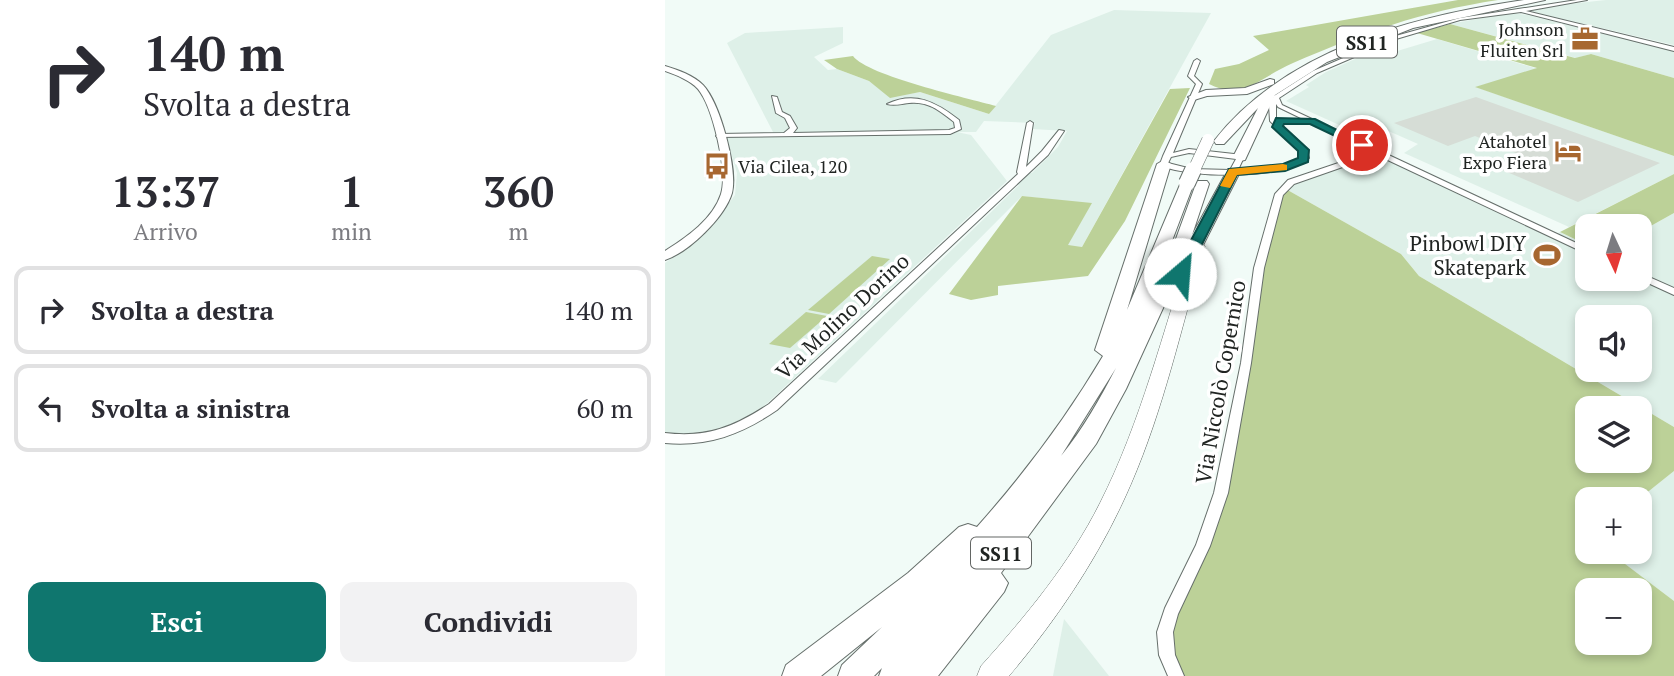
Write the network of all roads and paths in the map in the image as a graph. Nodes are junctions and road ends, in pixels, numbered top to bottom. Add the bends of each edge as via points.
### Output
1 (1541, 0) edge
2 (1585, 0) edge
3 (1519, 5) edge
4 (1674, 48) edge
5 (1197, 61) dead end
6 (665, 68) edge
7 (1292, 76) junction
8 (1270, 82) junction
9 (1199, 84) junction
10 (1219, 93) junction
11 (774, 97) dead end
12 (1194, 97) junction
13 (1275, 99) junction
14 (890, 104) dead end
15 (1291, 111) junction
16 (1312, 121) junction
17 (1276, 122) junction
18 (1030, 123) dead end
19 (1061, 131) dead end
20 (787, 134) junction
21 (719, 136) junction
22 (1175, 140) junction
23 (1214, 140) junction
24 (1027, 146) junction
25 (1049, 147) junction
26 (1192, 151) junction
27 (1378, 152) junction
28 (1165, 160) junction
29 (1237, 164) junction
30 (1271, 168) junction
31 (1021, 172) junction
32 (1194, 183) junction
33 (1204, 229) junction
34 (1575, 245) edge
35 (665, 256) edge
36 (1652, 282) edge
37 (1674, 292) edge
38 (1116, 389) junction
39 (1098, 422) junction
40 (1066, 430) junction
41 (665, 438) edge
42 (1044, 461) junction
43 (797, 676) edge
44 (853, 676) edge
45 (894, 676) edge
46 (919, 676) edge
47 (991, 676) edge
48 (1176, 676) edge

1 - 7 highway, SS11 via 1418,24
2 - 3 street
3 - 4 street
3 - 8 highway, SS11 via 1457,10 1398,25 1322,54
3 - 13 street via 1402,35 1315,72
5 - 9 street via 1191,76
6 - 21 street via 689,78 702,90
7 - 23 highway, SS11
7 - 29 highway via 1264,104
8 - 10 highway via 1247,91
8 - 23 highway, SS11 via 1224,120
9 - 10 highway
9 - 12 street
10 - 12 highway
11 - 20 street via 779,113 788,117 794,128
12 - 22 street
13 - 15 street
13 - 17 street
14 - 20 street via 933,101 957,121 958,129
15 - 16 street
15 - 17 street
16 - 17 street
16 - 27 street
17 - 30 street via 1305,158 1295,165
18 - 24 street
19 - 25 street, Via Molino Dorino
20 - 21 street
21 - 35 street via 730,182 726,196 703,227
22 - 26 street
22 - 28 street
23 - 32 highway, SS11
24 - 25 street
24 - 31 street
25 - 31 street, Via Molino Dorino
26 - 28 street
26 - 29 street
27 - 34 street
27 - 48 street, Via Niccolò Copernico via 1291,183 1279,194 1259,268 1221,493 1165,632 1167,655
28 - 29 street via 1180,170
28 - 40 highway via 1109,341
29 - 30 street
29 - 30 street
29 - 33 highway
31 - 41 street, Via Molino Dorino via 761,416 722,436
32 - 38 highway, SS11 via 1173,270
32 - 40 highway, SS11 via 1133,318
33 - 38 highway via 1148,346
33 - 47 main road via 1120,483 1070,575
36 - 37 street
38 - 39 highway, SS11
39 - 45 highway, SS11 via 990,567
39 - 46 highway via 1086,457 1054,507
40 - 42 highway, SS11
42 - 43 highway via 1009,489 938,564
42 - 44 highway, SS11 via 972,549

